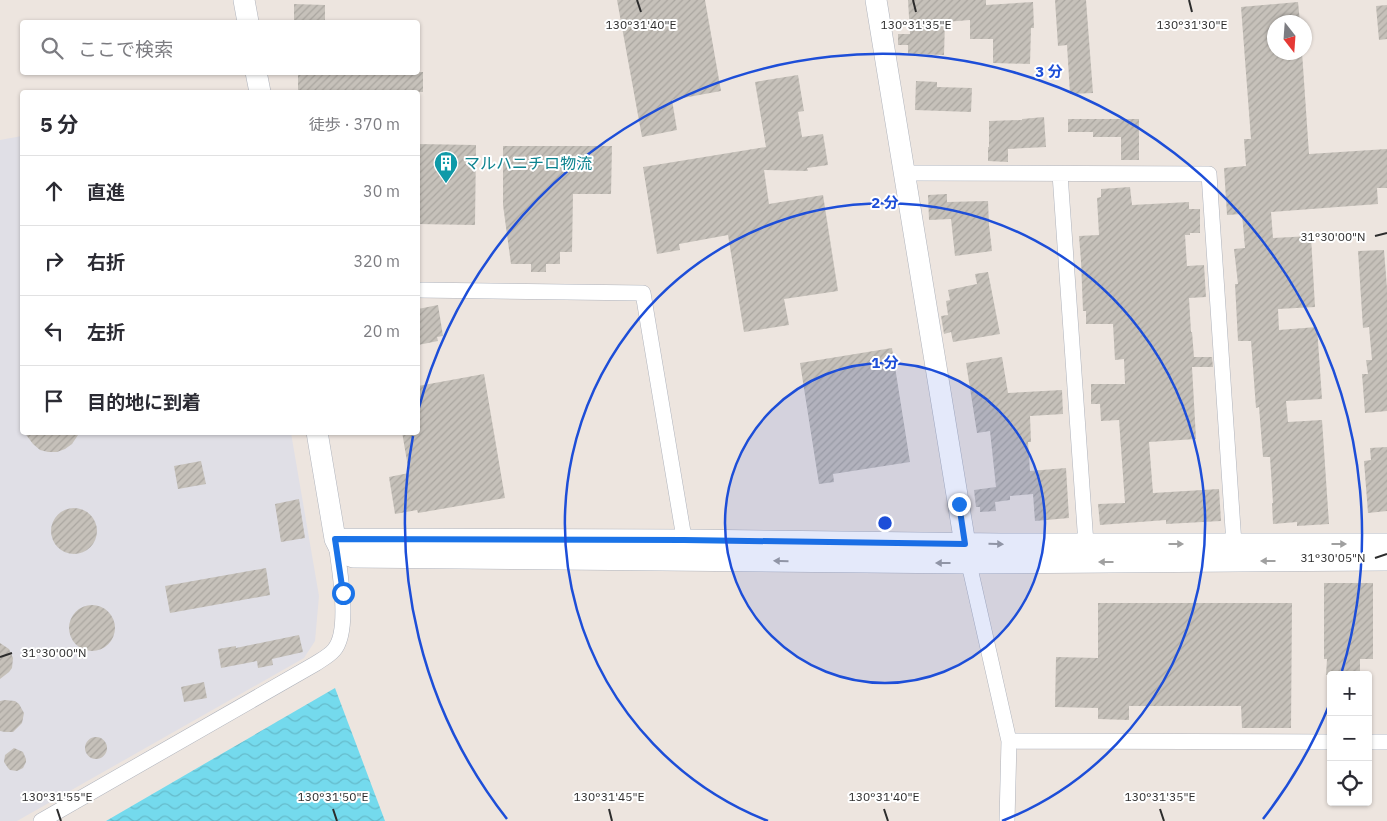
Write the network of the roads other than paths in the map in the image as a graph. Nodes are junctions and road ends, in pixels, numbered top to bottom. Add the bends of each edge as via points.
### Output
1 (244, 0) edge
2 (876, 0) edge
3 (248, 20) edge
4 (257, 75) edge
5 (260, 90) edge
6 (904, 172) junction
7 (1060, 174) junction
8 (420, 290) edge
9 (318, 435) edge
10 (335, 539) junction
11 (1086, 544) junction
12 (1234, 544) junction
13 (1387, 544) edge
14 (686, 550) junction
15 (967, 553) junction
16 (1387, 560) edge
17 (1009, 741) junction
18 (1327, 742) edge
19 (1372, 742) edge
20 (1387, 742) edge
21 (41, 821) edge
22 (1007, 821) edge

1 - 3 street
2 - 6 street
4 - 5 street
6 - 7 street
6 - 15 street
7 - 11 street
7 - 12 street via 1208,174
8 - 14 street via 643,293
9 - 10 street
10 - 14 street
10 - 21 street via 343,593 342,635 335,650
11 -> 12 street
15 -> 11 street
12 -> 13 street
14 - 15 street
16 -> 15 street
15 - 17 street
17 - 18 street
17 - 22 street
19 - 20 street

